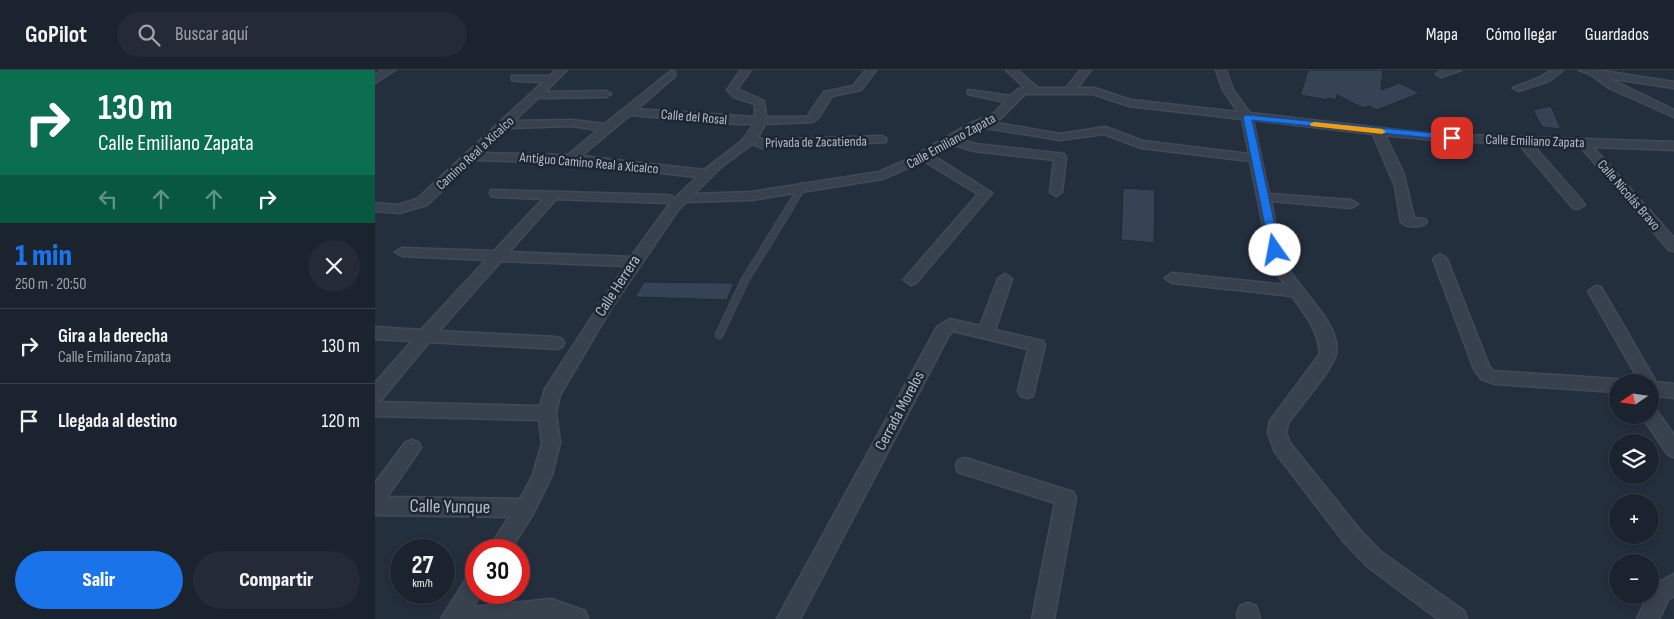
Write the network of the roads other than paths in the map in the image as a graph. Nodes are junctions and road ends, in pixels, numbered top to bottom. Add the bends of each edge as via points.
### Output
1 (390, 70) edge
2 (562, 70) edge
3 (746, 70) edge
4 (871, 70) edge
5 (1011, 70) edge
6 (1086, 70) edge
7 (1221, 70) edge
8 (1457, 70) edge
9 (1558, 70) edge
10 (1641, 70) edge
11 (1590, 71) edge
12 (671, 74) dead end
13 (1441, 74) dead end
14 (516, 78) dead end
15 (553, 79) junction
16 (375, 80) edge
17 (1650, 81) junction
18 (1674, 85) edge
19 (1518, 88) dead end
20 (1034, 90) junction
21 (1070, 90) junction
22 (972, 92) dead end
23 (606, 94) dead end
24 (535, 95) junction
25 (1013, 100) junction
26 (627, 111) junction
27 (1674, 114) edge
28 (1247, 117) junction
29 (761, 122) junction
30 (978, 123) junction
31 (504, 125) junction
32 (607, 128) junction
33 (1377, 131) junction
34 (751, 138) junction
35 (882, 140) dead end
36 (949, 140) junction
37 (1523, 141) junction
38 (1584, 144) junction
39 (1674, 146) edge
40 (471, 156) junction
41 (925, 156) junction
42 (1255, 158) junction
43 (571, 159) junction
44 (706, 174) junction
45 (803, 186) junction
46 (1056, 192) dead end
47 (496, 193) dead end
48 (553, 195) junction
49 (1263, 196) junction
50 (674, 199) junction
51 (1351, 204) dead end
52 (1578, 205) dead end
53 (375, 207) edge
54 (1420, 222) dead end
55 (1674, 247) edge
56 (402, 252) dead end
57 (497, 256) junction
58 (1440, 259) dead end
59 (634, 262) junction
60 (1172, 278) dead end
61 (1005, 279) dead end
62 (911, 280) dead end
63 (1296, 291) junction
64 (1596, 291) dead end
65 (375, 333) edge
66 (986, 333) junction
67 (719, 335) dead end
68 (425, 336) junction
69 (556, 343) dead end
70 (1643, 374) edge
71 (1609, 385) edge
72 (1659, 388) edge
73 (1027, 390) dead end
74 (1674, 391) edge
75 (375, 395) edge
76 (375, 409) edge
77 (547, 413) junction
78 (1656, 424) edge
79 (412, 448) dead end
80 (1674, 449) edge
81 (965, 466) dead end
82 (375, 498) edge
83 (375, 506) edge
84 (526, 508) junction
85 (505, 539) edge
86 (1674, 584) edge
87 (465, 600) edge
88 (452, 619) edge
89 (460, 619) edge
90 (577, 619) edge
91 (788, 619) edge
92 (1043, 619) edge
93 (1456, 619) edge
94 (1648, 619) edge

1 - 16 street
2 - 15 street, Camino Real a Xicalco
3 - 29 street via 731,90 760,103
4 - 29 street, Calle del Rosal via 857,88 826,95 814,118
5 - 20 street
6 - 21 street
7 - 28 street via 1228,90
8 - 13 street
9 - 19 street via 1545,79
10 - 17 street
11 - 17 street
11 - 27 street via 1613,86
12 - 26 street
14 - 15 street
15 - 24 street, Camino Real a Xicalco
17 - 18 street
20 - 21 street, Calle Emiliano Zapata
20 - 25 street, Calle Emiliano Zapata via 1022,91
21 - 28 street, Calle Emiliano Zapata via 1094,91 1129,103
22 - 25 street
23 - 24 street
24 - 31 street, Camino Real a Xicalco
25 - 30 street, Calle Emiliano Zapata via 997,116
26 - 29 street, Calle del Rosal
26 - 32 street
28 - 33 street, Calle Emiliano Zapata
28 - 42 street
29 - 34 street, Calle Herrera
30 - 36 street, Calle Emiliano Zapata
30 - 42 street via 1054,136 1105,130 1141,144
31 - 32 street via 572,123
31 - 40 street, Camino Real a Xicalco
32 - 43 street
33 - 37 street, Calle Emiliano Zapata
33 - 54 street via 1400,179 1408,222
34 - 35 street, Privada de Zacatienda via 761,144
34 - 44 street, Calle Herrera
36 - 41 street, Calle Emiliano Zapata
36 - 46 street via 974,147 1060,157
37 - 38 street, Calle Emiliano Zapata
37 - 52 street
38 - 39 street, Calle Emiliano Zapata
38 - 55 street, Calle Nicolás Bravo
40 - 43 street, Antiguo Camino Real a Xicalco
40 - 53 street, Camino Real a Xicalco via 422,202 399,208
41 - 45 street, Calle Emiliano Zapata via 882,175
41 - 62 street via 986,192
42 - 49 street
43 - 44 street, Antiguo Camino Real a Xicalco
44 - 50 street, Calle Herrera
45 - 50 street, Calle Emiliano Zapata via 751,196
45 - 67 lane via 745,280
47 - 48 street, Calle Emiliano Zapata
48 - 50 street, Calle Emiliano Zapata
48 - 57 street
49 - 51 street
49 - 63 street via 1278,265
50 - 59 street, Calle Herrera
56 - 57 street
57 - 59 street
57 - 68 street
58 - 71 street via 1482,369 1487,374 1495,378
59 - 77 street, Calle Herrera via 551,394
60 - 63 street
61 - 66 street
63 - 93 street via 1320,323 1328,354 1279,421 1277,433 1282,446 1352,536 1374,559
64 - 70 street
65 - 68 street
66 - 73 street, Cerrada Morelos via 1037,345
66 - 91 street, Cerrada Morelos via 950,325 943,331
68 - 69 street
68 - 75 street
72 - 74 street
76 - 77 street
77 - 84 street, Calle Herrera via 551,443 542,475
78 - 80 street
79 - 82 street
81 - 92 street via 1066,498
83 - 84 street, Calle Yunque
84 - 85 street, Calle Herrera
86 - 94 street via 1660,593
87 - 88 street
89 - 90 street via 551,610

